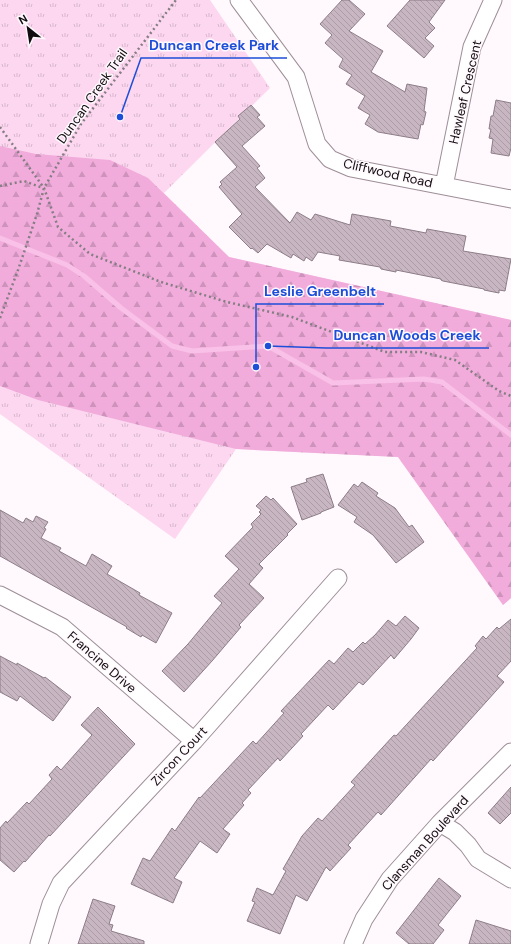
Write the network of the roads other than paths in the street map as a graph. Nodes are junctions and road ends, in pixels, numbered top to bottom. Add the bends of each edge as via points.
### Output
1 (239, 0) edge
2 (493, 0) edge
3 (444, 186) junction
4 (511, 199) edge
5 (338, 578) dead end
6 (0, 595) edge
7 (194, 741) junction
8 (511, 752) edge
9 (440, 823) junction
10 (511, 880) edge
11 (39, 944) edge
12 (353, 944) edge

1 - 3 street, Cliffwood Road via 296,77 317,144 330,159 351,168
2 - 3 street, Hawleaf Crescent via 472,47
3 - 4 street, Cliffwood Road
5 - 7 street, Zircon Court
6 - 7 street, Francine Drive via 62,627
7 - 11 street, Zircon Court via 61,883 51,904
8 - 9 street, Clansman Boulevard
9 - 10 street via 455,832 478,859
9 - 12 street, Clansman Boulevard via 390,879 364,919

